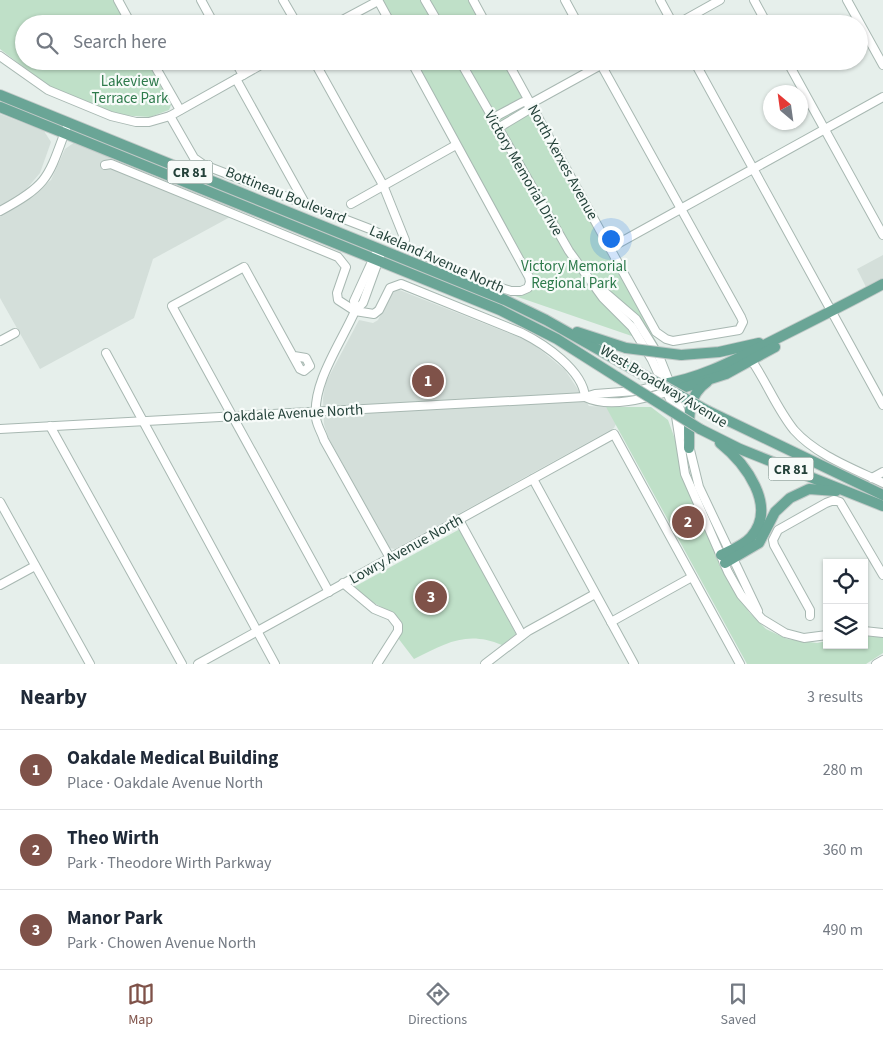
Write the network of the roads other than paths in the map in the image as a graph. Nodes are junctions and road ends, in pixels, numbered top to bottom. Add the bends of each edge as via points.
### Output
1 (118, 0) edge
2 (201, 0) edge
3 (283, 0) edge
4 (378, 0) edge
5 (425, 0) edge
6 (473, 0) edge
7 (565, 0) edge
8 (660, 0) edge
9 (720, 0) edge
10 (754, 0) edge
11 (847, 0) edge
12 (126, 15) edge
13 (209, 15) edge
14 (292, 15) edge
15 (351, 15) edge
16 (386, 15) edge
17 (434, 15) edge
18 (481, 15) edge
19 (573, 15) edge
20 (669, 15) edge
21 (692, 15) edge
22 (762, 15) edge
23 (855, 15) edge
24 (868, 38) edge
25 (0, 56) edge
26 (883, 65) edge
27 (15, 67) edge
28 (20, 70) edge
29 (157, 70) edge
30 (238, 70) edge
31 (252, 70) edge
32 (319, 70) edge
33 (416, 70) edge
34 (465, 70) edge
35 (512, 70) edge
36 (589, 70) edge
37 (607, 70) edge
38 (699, 70) edge
39 (792, 70) edge
40 (240, 77) junction
41 (0, 90) edge
42 (0, 95) edge
43 (883, 97) edge
44 (530, 104) junction
45 (0, 107) edge
46 (180, 110) junction
47 (50, 116) junction
48 (170, 116) junction
49 (493, 118) junction
50 (68, 123) junction
51 (498, 128) junction
52 (825, 130) junction
53 (64, 134) junction
54 (456, 145) junction
55 (105, 165) dead end
56 (753, 169) junction
57 (382, 185) junction
58 (351, 204) dead end
59 (306, 205) junction
60 (681, 209) junction
61 (0, 211) edge
62 (883, 235) edge
63 (403, 246) junction
64 (610, 248) junction
65 (380, 250) junction
66 (376, 260) junction
67 (883, 284) edge
68 (505, 300) joint
69 (489, 306) joint
70 (526, 310) junction
71 (355, 311) junction
72 (832, 311) junction
73 (15, 333) dead end
74 (793, 333) junction
75 (0, 341) edge
76 (106, 353) dead end
77 (294, 356) dead end
78 (738, 358) junction
79 (752, 361) junction
80 (708, 381) junction
81 (668, 387) junction
82 (585, 397) junction
83 (883, 405) edge
84 (316, 411) junction
85 (233, 416) junction
86 (142, 421) junction
87 (50, 426) junction
88 (0, 429) edge
89 (704, 431) junction
90 (689, 448) junction
91 (883, 472) edge
92 (872, 478) junction
93 (533, 479) junction
94 (883, 483) edge
95 (854, 494) junction
96 (883, 495) edge
97 (0, 502) edge
98 (883, 506) edge
99 (459, 520) junction
100 (727, 557) junction
101 (390, 558) junction
102 (35, 566) junction
103 (883, 575) edge
104 (692, 578) junction
105 (343, 583) junction
106 (0, 585) edge
107 (329, 592) junction
108 (596, 594) junction
109 (810, 616) dead end
110 (611, 622) junction
111 (257, 631) junction
112 (868, 631) edge
113 (883, 633) edge
114 (522, 635) junction
115 (823, 636) edge
116 (883, 660) edge
117 (90, 664) edge
118 (182, 664) edge
119 (198, 664) edge
120 (276, 664) edge
121 (377, 664) edge
122 (485, 664) edge
123 (634, 664) edge
124 (740, 664) edge
125 (876, 664) edge

1 - 12 street
2 - 13 street
3 - 14 street
4 - 15 street
4 - 16 street
5 - 17 street
6 - 18 street
7 - 19 street
8 - 20 street
9 - 21 street
10 - 22 street
11 - 23 street
24 - 26 street
25 - 27 street
28 - 48 street via 48,90 111,116 136,122
29 - 46 street
30 - 40 street
31 - 40 street
32 - 57 street
33 - 54 street
34 - 49 street, Victory Memorial Drive
35 - 44 street, North Xerxes Avenue
36 - 44 street
37 - 60 street
38 - 56 street
39 - 52 street
40 - 46 street
40 - 59 street
41 - 47 main road via 19,97
42 - 47 main road, Bottineau Boulevard / CR 81
43 - 52 street
44 - 49 street via 523,102
44 - 51 street via 528,110
44 - 64 street, North Xerxes Avenue
45 - 53 main road, Bottineau Boulevard / CR 81
46 - 48 street
47 - 50 main road, Bottineau Boulevard / CR 81
48 - 59 street, Lakeland Avenue North via 194,158 204,165
49 - 51 street, Victory Memorial Drive
50 - 53 street
50 - 65 main road, Bottineau Boulevard / CR 81
51 - 81 street, Victory Memorial Drive via 569,251 592,282 643,328
52 - 56 street
52 - 62 street
53 - 61 street via 46,178 29,194
53 - 66 main road, Bottineau Boulevard / CR 81
54 - 57 street
54 - 63 street, Lakeland Avenue North via 529,277 528,288 511,291
55 - 71 street via 111,164 338,257 346,267 336,296
56 - 60 street
56 - 72 street
57 - 58 street
57 - 63 street via 406,240
59 - 63 street, Lakeland Avenue North via 370,229
60 - 64 street
60 - 64 street, North Xerxes Avenue via 741,317 742,327 735,332 673,341 666,339 656,332
65 - 66 street
65 - 68 main road, Bottineau Boulevard / CR 81
66 - 69 main road, Bottineau Boulevard / CR 81
66 - 71 street via 354,301
67 - 72 main road
68 - 70 main road, West Broadway Avenue / CR 81
69 - 89 main road, West Broadway Avenue / CR 81, bridge via 557,339
70 - 74 main road, bridge via 579,333 626,348 681,355 737,349
70 - 96 main road, West Broadway Avenue / CR 81, bridge via 708,411
71 - 82 street via 374,314 390,288 401,284 522,332 539,342 568,366 580,382
71 - 84 street via 323,376
72 - 74 main road
72 - 83 street
73 - 75 street
74 - 78 main road
74 - 79 main road
76 - 86 street
77 - 85 street via 244,267 172,306
78 - 79 street
78 - 81 main road
79 - 80 main road
79 - 92 street via 796,432 816,448
80 - 81 main road
80 - 90 main road via 693,397 688,416
81 - 82 street, Oakdale Avenue North
81 - 90 street via 680,409
81 - 100 street via 685,474
82 - 84 street, Oakdale Avenue North
84 - 85 street, Oakdale Avenue North
84 - 101 street via 324,440
85 - 86 street, Oakdale Avenue North
85 - 107 street
86 - 87 street, Oakdale Avenue North
86 - 111 street
87 - 88 street, Oakdale Avenue North
87 - 118 street
89 - 95 main road, West Broadway Avenue / CR 81
89 - 100 main road via 741,465 760,500 761,518 756,531
90 - 100 street via 699,487
91 - 92 street
92 - 94 street
93 - 99 street, Lowry Avenue North
93 - 104 street, Lowry Avenue North via 614,434
93 - 108 street
95 - 98 main road, West Broadway Avenue / CR 81
95 - 100 main road via 821,489 800,492 778,508 760,542
97 - 102 street
99 - 101 street, Lowry Avenue North
99 - 114 street
100 - 115 street via 741,596 762,619 793,636
101 - 105 street, Lowry Avenue North
102 - 106 street
102 - 117 street
103 - 109 street via 844,506 834,500 778,530 773,540 810,610
104 - 110 street
104 - 124 street
105 - 107 street, Lowry Avenue North
105 - 121 street via 374,609 395,621 398,631
107 - 111 street, Lowry Avenue North
108 - 110 street
108 - 114 street via 549,617
110 - 123 street
111 - 119 street, Lowry Avenue North
111 - 120 street
112 - 113 street
114 - 122 street
116 - 125 street

